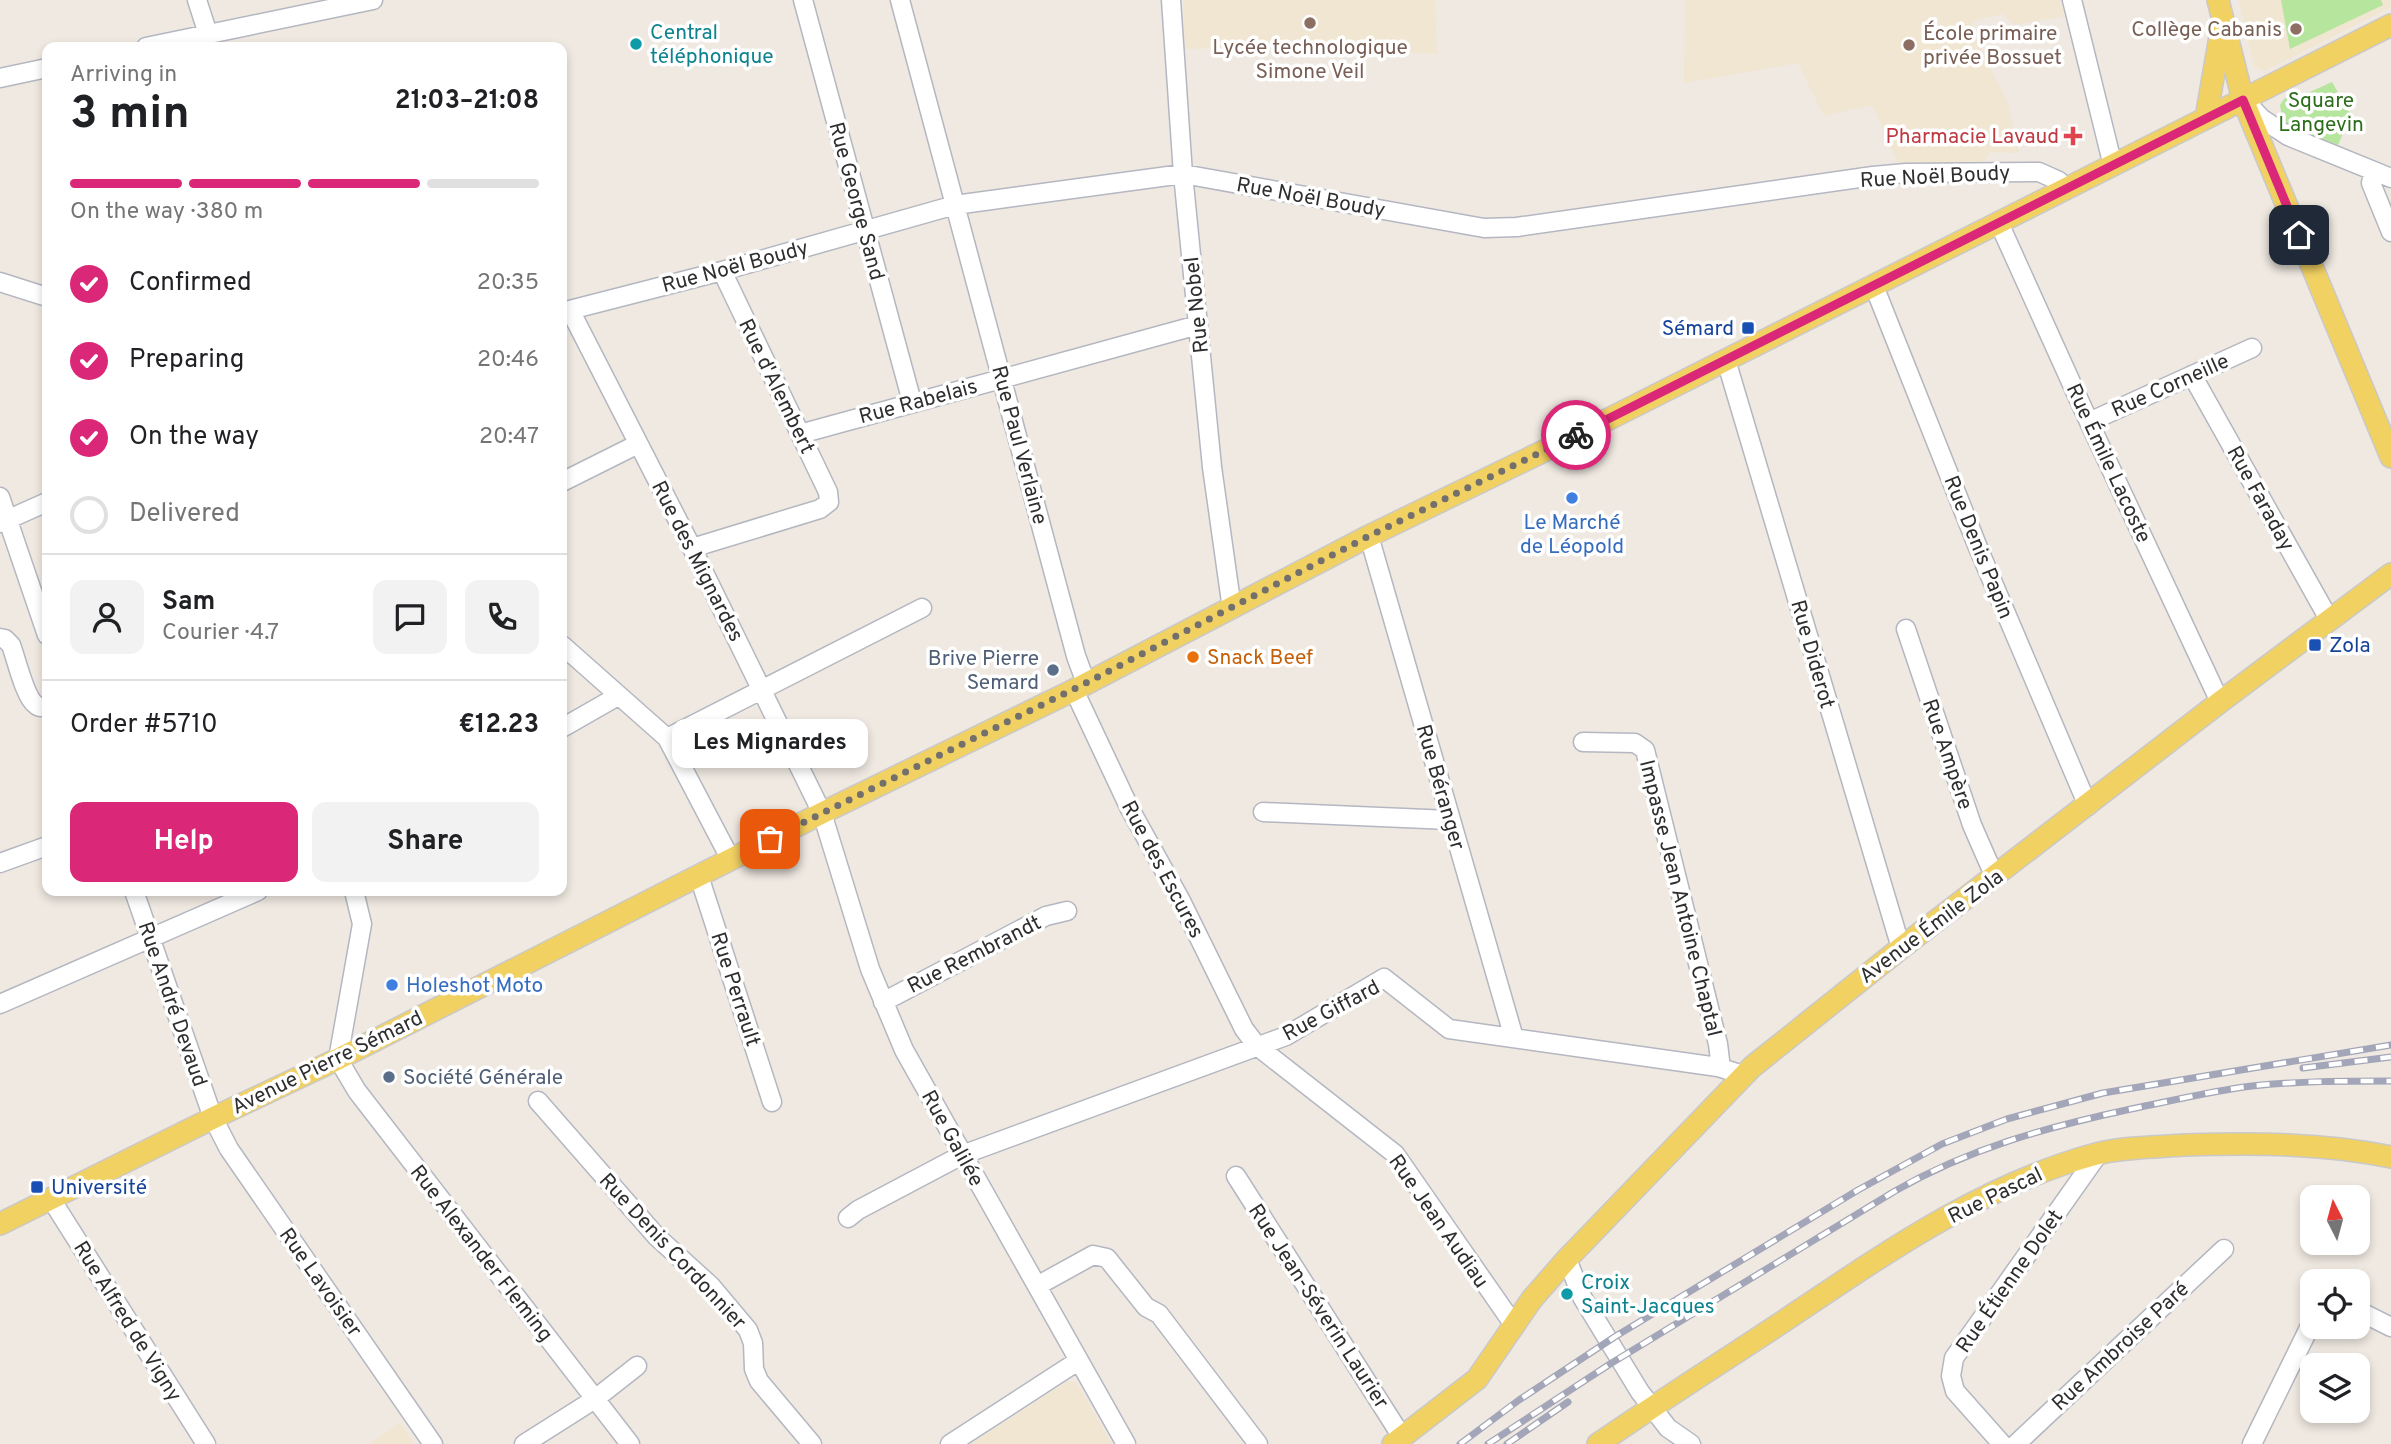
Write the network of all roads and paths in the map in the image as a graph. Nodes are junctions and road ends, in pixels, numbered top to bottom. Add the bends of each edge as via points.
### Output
1 (197, 0) edge
2 (373, 0) edge
3 (803, 0) edge
4 (900, 0) edge
5 (1171, 0) edge
6 (2072, 0) edge
7 (350, 2) edge
8 (2221, 10) edge
9 (2391, 25) edge
10 (208, 34) junction
11 (170, 42) edge
12 (42, 69) edge
13 (0, 78) edge
14 (2243, 100) junction
15 (2206, 118) junction
16 (2113, 166) junction
17 (2374, 171) junction
18 (1183, 174) junction
19 (2391, 178) edge
20 (2063, 191) junction
21 (955, 205) junction
22 (1999, 223) junction
23 (864, 230) junction
24 (2391, 232) edge
25 (722, 271) junction
26 (0, 282) edge
27 (1874, 286) junction
28 (42, 295) edge
29 (567, 311) edge
30 (567, 313) edge
31 (1198, 326) junction
32 (2252, 348) dead end
33 (1726, 360) junction
34 (2192, 375) junction
35 (1002, 378) junction
36 (912, 402) junction
37 (2089, 422) junction
38 (800, 434) junction
39 (638, 444) junction
40 (2391, 457) edge
41 (567, 480) edge
42 (0, 497) edge
43 (42, 504) edge
44 (4, 522) edge
45 (1369, 536) junction
46 (692, 548) junction
47 (2391, 574) edge
48 (922, 608) dead end
49 (1232, 609) junction
50 (2330, 621) junction
51 (42, 622) edge
52 (1906, 629) dead end
53 (0, 638) edge
54 (567, 650) edge
55 (1080, 686) junction
56 (763, 691) junction
57 (618, 696) junction
58 (2220, 702) junction
59 (42, 706) edge
60 (567, 725) edge
61 (667, 737) junction
62 (1583, 742) dead end
63 (2088, 806) junction
64 (1263, 812) dead end
65 (822, 813) junction
66 (1450, 820) junction
67 (42, 848) edge
68 (731, 860) junction
69 (0, 863) edge
70 (699, 876) junction
71 (1997, 876) junction
72 (136, 896) edge
73 (247, 896) edge
74 (355, 896) edge
75 (1067, 911) dead end
76 (150, 938) junction
77 (1900, 948) junction
78 (883, 1002) junction
79 (0, 1004) edge
80 (1514, 1038) junction
81 (1258, 1046) junction
82 (338, 1059) junction
83 (1717, 1067) junction
84 (1743, 1075) junction
85 (538, 1101) dead end
86 (772, 1102) dead end
87 (212, 1118) junction
88 (2099, 1153) junction
89 (961, 1155) junction
90 (2391, 1157) edge
91 (1236, 1176) dead end
92 (51, 1199) junction
93 (848, 1219) dead end
94 (0, 1224) edge
95 (2224, 1248) dead end
96 (1567, 1259) junction
97 (1037, 1286) junction
98 (2370, 1316) edge
99 (1514, 1325) junction
100 (2391, 1327) edge
101 (2304, 1339) edge
102 (1078, 1361) junction
103 (637, 1366) dead end
104 (595, 1399) junction
105 (1652, 1409) junction
106 (1398, 1440) edge
107 (206, 1444) edge
108 (433, 1444) edge
109 (524, 1444) edge
110 (630, 1444) edge
111 (812, 1444) edge
112 (950, 1444) edge
113 (1125, 1444) edge
114 (1258, 1444) edge
115 (1598, 1444) edge
116 (1691, 1444) edge
117 (2003, 1444) edge
118 (2016, 1444) edge
119 (2252, 1444) edge

1 - 10 street
2 - 7 street
3 - 23 street, Rue George Sand
4 - 21 street, Rue Paul Verlaine
5 - 18 street, Rue Nobel
6 - 16 street
7 - 10 street
8 - 14 main road
8 - 15 main road
9 - 14 main road, Avenue Pierre Sémard
10 - 11 street
12 - 13 street
14 - 15 main road, Avenue Pierre Sémard
14 - 17 street via 2288,136
14 - 40 main road
15 - 16 main road, Avenue Pierre Sémard
16 - 20 main road, Avenue Pierre Sémard
17 - 19 street
17 - 24 street via 2371,183
18 - 20 street, Rue Noël Boudy via 1484,229 1906,173 2039,172 2059,181
18 - 21 street, Rue Noël Boudy
18 - 31 street, Rue Nobel
20 - 22 main road, Avenue Pierre Sémard
21 - 23 street, Rue Noël Boudy
21 - 35 street, Rue Paul Verlaine
22 - 27 main road, Avenue Pierre Sémard
22 - 37 street, Rue Émile Lacoste
23 - 25 street, Rue Noël Boudy
23 - 36 street, Rue George Sand
25 - 29 street, Rue Noël Boudy
25 - 38 street, Rue d'Alembert
26 - 28 street
27 - 33 main road, Avenue Pierre Sémard
27 - 63 street, Rue Denis Papin
30 - 39 street, Rue des Mignardes
31 - 35 street, Rue Rabelais
31 - 49 street, Rue Nobel
32 - 34 street, Rue Corneille
33 - 45 main road, Avenue Pierre Sémard
33 - 77 street, Rue Diderot
34 - 37 street, Rue Corneille
34 - 50 street, Rue Faraday
35 - 36 street, Rue Rabelais
35 - 55 street, Rue Paul Verlaine
36 - 38 street, Rue Rabelais
37 - 58 street, Rue Émile Lacoste
38 - 46 street, Rue d'Alembert via 829,502 820,509
39 - 41 street
39 - 46 street, Rue des Mignardes
42 - 44 street
43 - 44 street
44 - 51 street
45 - 49 main road, Avenue Pierre Sémard
45 - 66 street, Rue Béranger
46 - 56 street, Rue des Mignardes
47 - 50 main road, Avenue Émile Zola
48 - 56 street
49 - 55 main road, Avenue Pierre Sémard
50 - 58 main road, Avenue Émile Zola
52 - 71 street, Rue Ampère via 1972,825
53 - 59 street via 11,645 29,697
54 - 57 street
55 - 65 main road, Avenue Pierre Sémard
55 - 81 street, Rue des Escures via 1130,808 1244,1029
56 - 61 street
56 - 65 street, Rue des Mignardes
57 - 60 street
57 - 61 street
58 - 63 main road, Avenue Émile Zola
61 - 68 street
62 - 83 street, Impasse Jean Antoine Chaptal via 1635,743 1645,750 1718,1044
63 - 71 main road, Avenue Émile Zola
64 - 66 street
65 - 68 main road, Avenue Pierre Sémard
65 - 78 street, Rue Galilée
66 - 80 street, Rue Béranger
67 - 69 street
68 - 70 main road, Avenue Pierre Sémard
70 - 82 main road, Avenue Pierre Sémard
70 - 86 street, Rue Perrault
71 - 77 main road, Avenue Émile Zola
72 - 76 street, Rue André Devaud
73 - 76 street
74 - 82 street via 362,924
75 - 78 street, Rue Rembrandt via 1046,916
76 - 79 street
76 - 87 street, Rue André Devaud
77 - 84 main road, Avenue Émile Zola
78 - 89 street, Rue Galilée
80 - 81 street, Rue Giffard via 1449,1029 1384,978 1286,1036
80 - 83 street, Rue Giffard
81 - 89 street, Rue Giffard
81 - 99 street, Rue Jean Audiau via 1395,1154
82 - 87 main road, Avenue Pierre Sémard
82 - 104 street, Rue Alexander Fleming via 357,1091
83 - 84 street, Rue Giffard
84 - 96 main road, Avenue Émile Zola
85 - 111 street, Rue Denis Cordonnier via 657,1237 710,1286 748,1330 759,1381
87 - 92 main road, Avenue Pierre Sémard
87 - 108 street, Rue Lavoisier
88 - 90 main road, Rue Pascal via 2256,1143 2325,1146
88 - 105 main road, Rue Pascal via 2039,1173 1961,1209
88 - 117 street, Rue Étienne Dolet via 1954,1358 1951,1376 1955,1391
89 - 93 street, Rue Giffard
89 - 97 street, Rue Galilée
91 - 106 street, Rue Jean-Séverin Laurier
92 - 94 main road, Avenue Pierre Sémard
92 - 107 street, Rue Alfred de Vigny
95 - 118 street, Rue Ambroise Paré
96 - 99 main road, Avenue Émile Zola
96 - 105 street via 1584,1301
97 - 102 street, Rue Galilée
97 - 114 street via 1093,1255 1107,1258 1146,1307 1159,1314 1185,1345
98 - 100 street
99 - 106 main road, Avenue Émile Zola via 1477,1379
101 - 119 street
102 - 112 street
102 - 113 street, Rue Galilée
103 - 104 street
104 - 109 street
104 - 110 street, Rue Alexander Fleming
105 - 115 main road, Rue Pascal
105 - 116 street via 1668,1429

